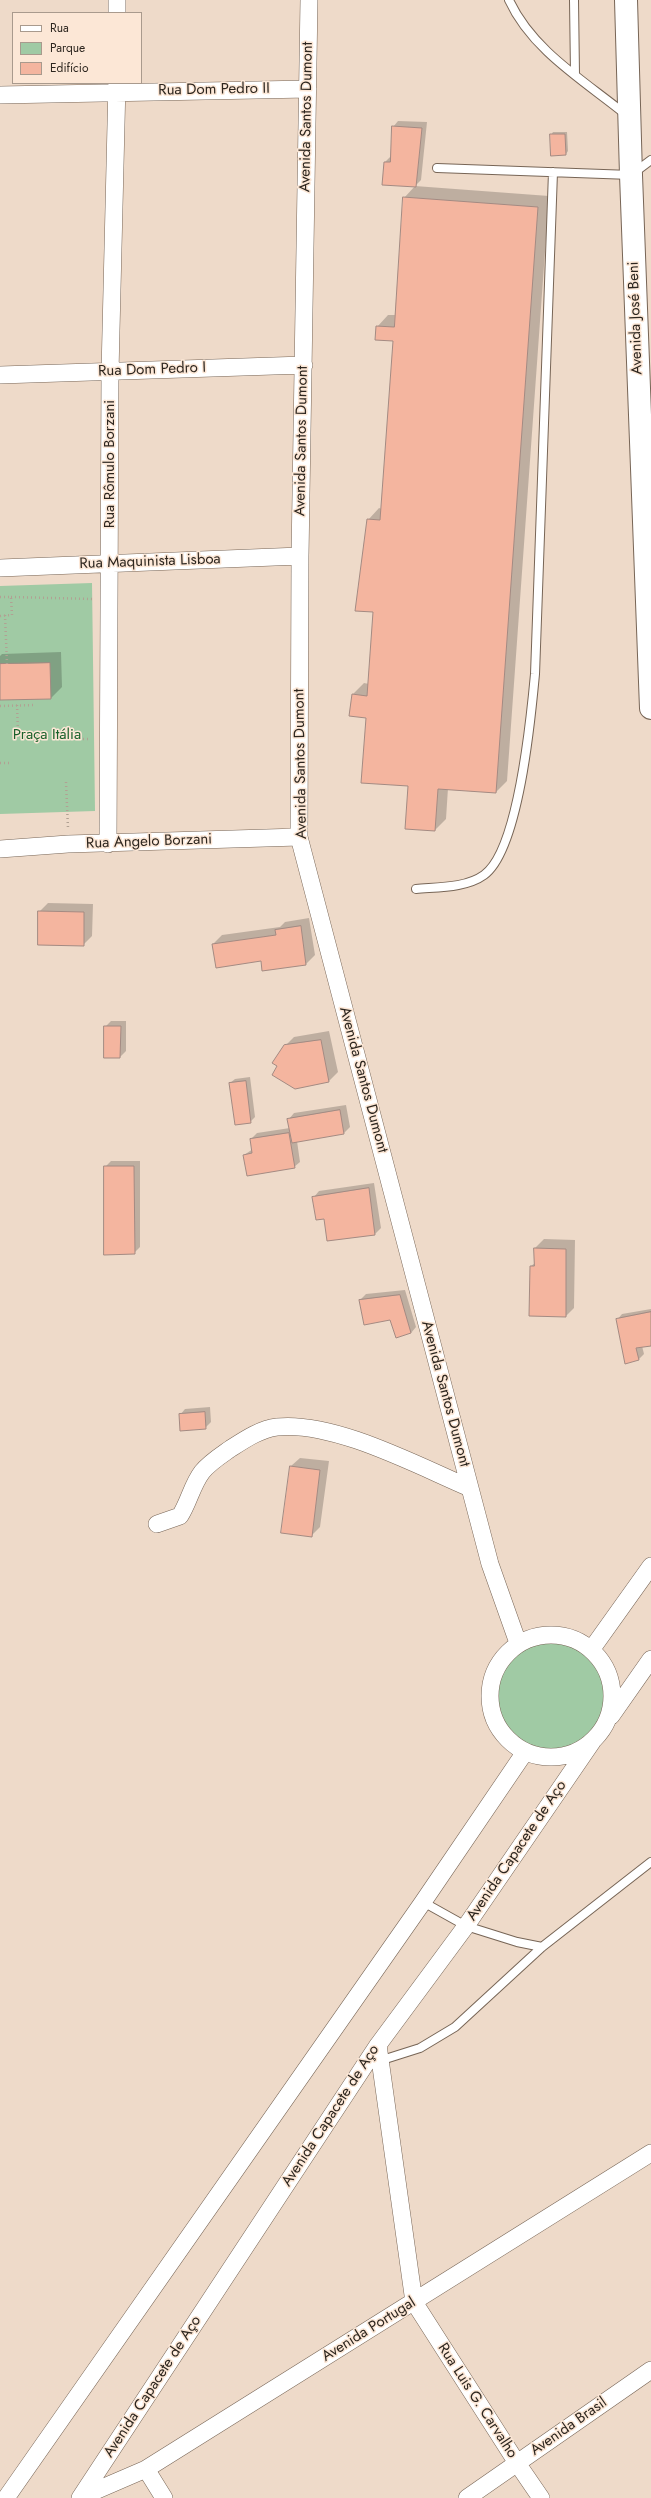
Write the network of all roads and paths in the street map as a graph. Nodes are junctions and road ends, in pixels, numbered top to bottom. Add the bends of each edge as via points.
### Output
1 (117, 0) edge
2 (309, 0) edge
3 (509, 0) edge
4 (574, 0) edge
5 (626, 0) edge
6 (117, 12) edge
7 (575, 74) junction
8 (117, 87) edge
9 (308, 89) junction
10 (0, 95) edge
11 (629, 117) junction
12 (651, 160) edge
13 (437, 168) dead end
14 (553, 172) junction
15 (630, 175) junction
16 (304, 364) junction
17 (110, 372) junction
18 (0, 375) edge
19 (300, 556) junction
20 (110, 563) junction
21 (0, 568) edge
22 (0, 597) edge
23 (11, 597) junction
24 (110, 599) junction
25 (0, 616) edge
26 (5, 616) junction
27 (7, 664) dead end
28 (34, 705) dead end
29 (0, 706) edge
30 (17, 706) junction
31 (651, 708) edge
32 (18, 733) dead end
33 (108, 738) junction
34 (67, 739) dead end
35 (11, 763) dead end
36 (0, 764) edge
37 (66, 782) dead end
38 (299, 837) junction
39 (68, 844) junction
40 (108, 844) junction
41 (0, 849) edge
42 (416, 889) dead end
43 (470, 1488) junction
44 (157, 1524) dead end
45 (651, 1566) edge
46 (518, 1643) junction
47 (591, 1650) junction
48 (651, 1658) edge
49 (607, 1721) junction
50 (592, 1742) junction
51 (525, 1752) junction
52 (651, 1862) edge
53 (424, 1902) junction
54 (466, 1926) junction
55 (542, 1947) junction
56 (378, 2053) junction
57 (651, 2153) edge
58 (414, 2302) junction
59 (651, 2370) edge
60 (517, 2463) junction
61 (146, 2469) junction
62 (81, 2497) edge
63 (6, 2498) edge
64 (164, 2498) edge
65 (467, 2498) edge
66 (541, 2498) edge

1 - 6 street
2 - 9 street, Avenida Santos Dumont
3 - 7 lane via 524,28 544,50
4 - 7 lane
5 - 11 main road, Avenida José Beni
7 - 11 lane
8 - 9 street, Rua Dom Pedro II
8 - 10 street, Rua Dom Pedro II
8 - 17 street, Rua Rômulo Borzani
9 - 16 street, Avenida Santos Dumont
11 - 15 main road, Avenida José Beni
12 - 15 lane
13 - 14 lane
14 - 15 lane
14 - 42 lane via 535,674 517,800 509,834 499,856 485,874 467,884
15 - 31 main road, Avenida José Beni
16 - 17 street, Rua Dom Pedro I
16 - 19 street, Avenida Santos Dumont
17 - 18 street, Rua Dom Pedro I
17 - 20 street, Rua Rômulo Borzani
19 - 20 street, Rua Maquinista Lisboa
19 - 38 street, Avenida Santos Dumont
20 - 21 street, Rua Maquinista Lisboa
20 - 24 street, Rua Rômulo Borzani
22 - 23 path
23 - 24 path
23 - 26 path via 12,615
24 - 33 street, Rua Rômulo Borzani
25 - 26 path
26 - 27 path
28 - 30 path
29 - 30 path
30 - 32 path
33 - 34 path
33 - 40 street, Rua Rômulo Borzani
35 - 36 path
37 - 39 path
38 - 40 street, Rua Angelo Borzani
38 - 43 street, Avenida Santos Dumont
39 - 40 street, Rua Angelo Borzani
39 - 41 street, Rua Angelo Borzani
43 - 44 street via 324,1430 300,1426 275,1428 246,1438 215,1460 196,1481 180,1516
43 - 46 street, Avenida Santos Dumont via 490,1564
45 - 47 street
46 - 47 street via 536,1636 556,1635 575,1640
46 - 51 street via 504,1656 494,1672 489,1690 490,1710 498,1727 510,1742
47 - 49 street via 604,1665 611,1683 612,1702
48 - 49 street
49 - 50 street
50 - 51 street via 577,1752 560,1757 542,1757
50 - 54 street, Avenida Capacete de Aço
51 - 53 street
52 - 55 lane
53 - 54 lane
53 - 63 street
54 - 55 lane
54 - 56 street, Avenida Capacete de Aço
55 - 56 lane via 455,2027 420,2048
56 - 58 street
56 - 62 street, Avenida Capacete de Aço
57 - 58 street, Avenida Portugal
58 - 60 street, Rua Luis G. Carvalho
58 - 61 street, Avenida Portugal
59 - 60 street, Avenida Brasil
60 - 65 street, Avenida Brasil
60 - 66 street, Rua Luis G. Carvalho
61 - 62 street, Avenida Portugal
61 - 64 street

